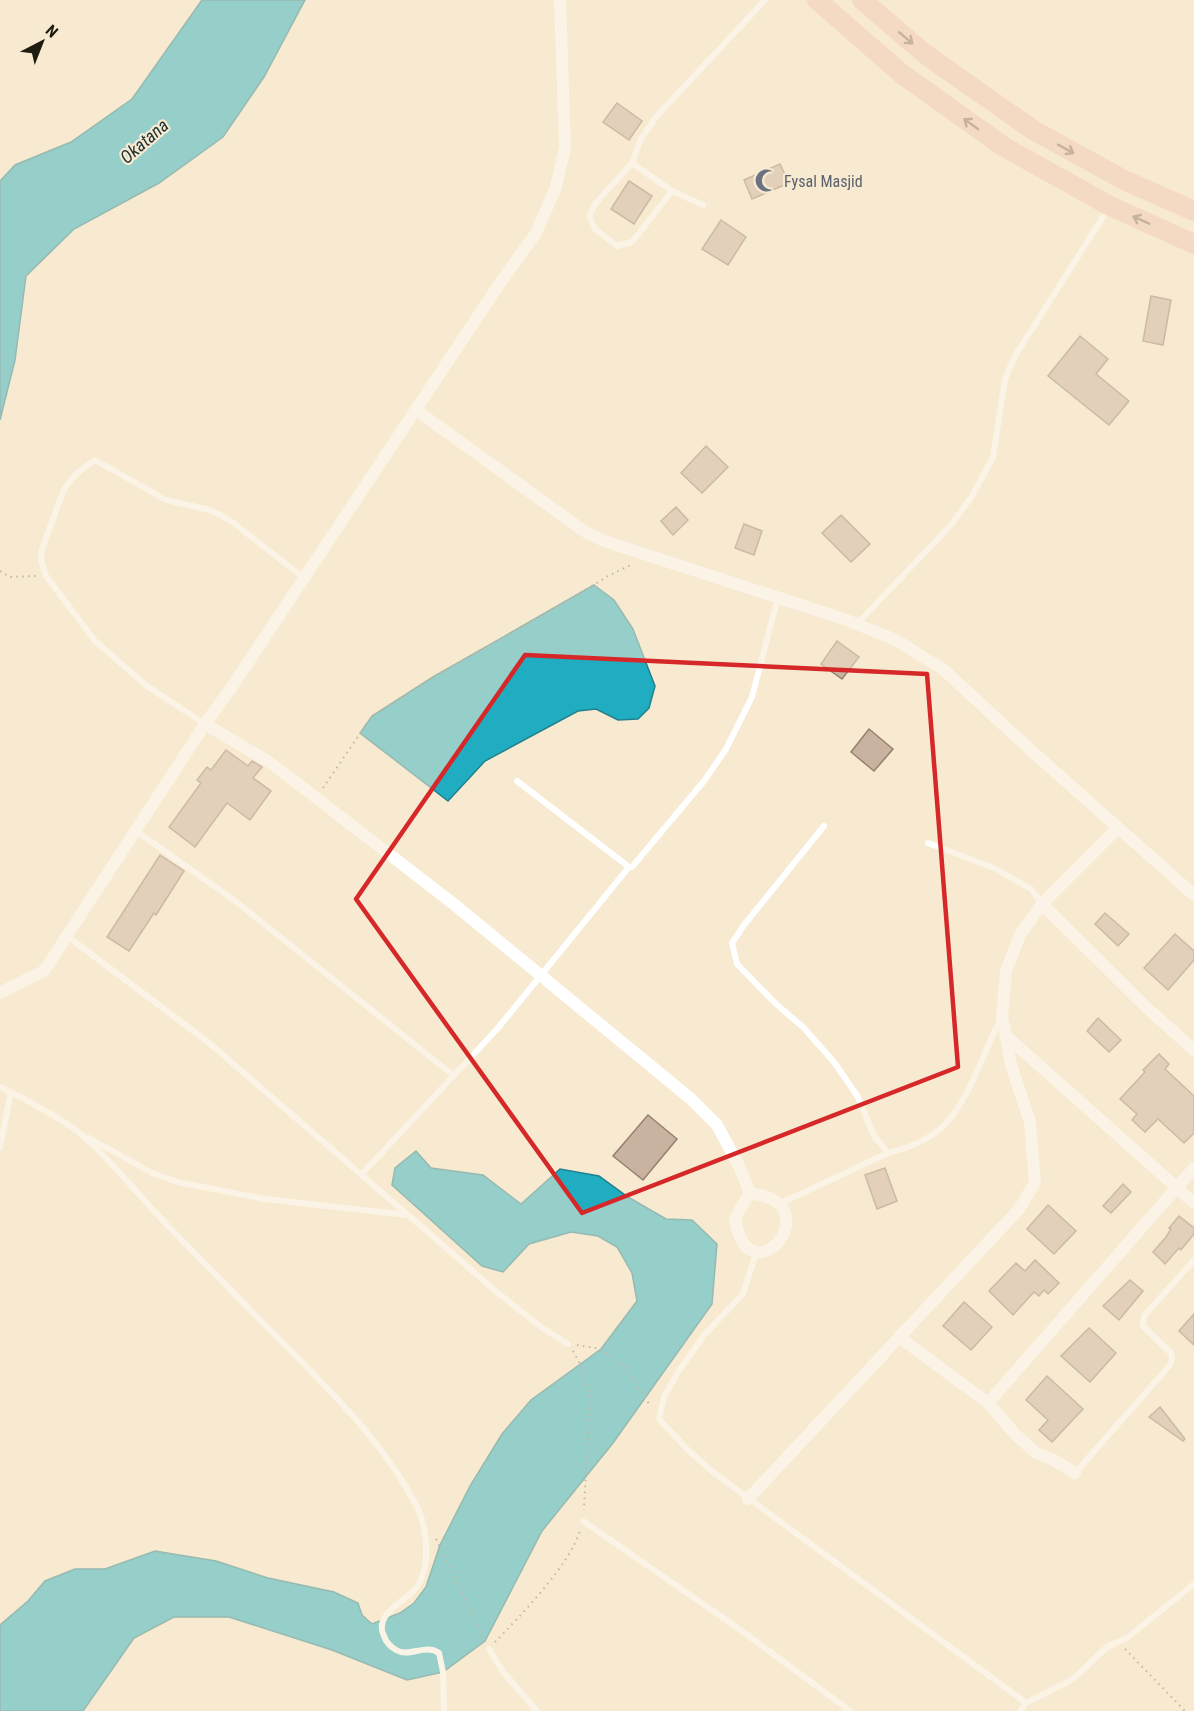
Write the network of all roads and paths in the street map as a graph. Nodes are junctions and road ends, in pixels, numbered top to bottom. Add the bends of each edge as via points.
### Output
1 (560, 0) edge
2 (765, 0) edge
3 (817, 0) edge
4 (862, 0) edge
5 (632, 163) junction
6 (672, 191) junction
7 (703, 205) dead end
8 (1110, 206) junction
9 (1194, 211) edge
10 (1194, 243) edge
11 (416, 410) junction
12 (649, 556) junction
13 (0, 571) edge
14 (46, 576) junction
15 (304, 578) junction
16 (778, 597) junction
17 (856, 624) junction
18 (205, 724) junction
19 (517, 781) dead end
20 (317, 798) junction
21 (824, 826) dead end
22 (1118, 828) junction
23 (136, 831) junction
24 (928, 843) dead end
25 (629, 867) junction
26 (1194, 895) edge
27 (1042, 904) junction
28 (67, 936) junction
29 (541, 975) junction
30 (0, 993) edge
31 (1002, 1016) junction
32 (1005, 1035) junction
33 (1194, 1050) edge
34 (454, 1076) junction
35 (0, 1087) edge
36 (11, 1092) junction
37 (80, 1134) junction
38 (0, 1147) edge
39 (888, 1153) junction
40 (1194, 1168) edge
41 (362, 1174) junction
42 (1178, 1188) junction
43 (750, 1193) junction
44 (1194, 1203) edge
45 (779, 1204) junction
46 (408, 1215) junction
47 (756, 1253) junction
48 (1194, 1260) edge
49 (899, 1337) junction
50 (568, 1344) junction
51 (988, 1403) junction
52 (659, 1419) junction
53 (1075, 1473) joint
54 (748, 1499) junction
55 (422, 1514) junction
56 (583, 1521) junction
57 (1194, 1584) edge
58 (1118, 1642) junction
59 (489, 1649) junction
60 (1026, 1703) junction
61 (444, 1711) edge
62 (537, 1711) edge
63 (850, 1711) edge
64 (1020, 1711) edge
65 (1185, 1711) edge

1 - 11 street via 565,147 556,187 536,233
2 - 5 lane via 656,117 640,139
8 -> 3 main road via 1004,147 902,74
4 -> 9 main road via 925,54 1033,130 1124,180
5 - 6 lane
5 - 6 lane via 589,216 595,229 617,246 632,242
6 - 7 lane
10 -> 8 main road
8 - 17 lane via 1015,356 1005,379 993,457 972,496 951,525
11 - 12 street via 584,531
11 - 15 street
12 - 16 street
12 - 20 path via 433,677 372,716
13 - 14 path via 10,577
14 - 15 lane via 42,549 64,489 95,460 155,495 222,516
14 - 18 lane via 94,641 147,686
15 - 18 street
16 - 17 street
16 - 25 lane via 752,697 726,749 704,781
17 - 22 street via 896,639 944,670
18 - 20 street via 269,762
18 - 23 street
19 - 25 lane
20 - 29 street
21 - 39 lane via 732,943 737,964 834,1062 858,1097 874,1136
22 - 26 street
22 - 27 street
23 - 28 street
23 - 34 lane via 234,900
24 - 27 lane via 994,868 1031,890
25 - 29 lane
27 - 31 street via 1020,935 1006,971
27 - 33 street
28 - 30 street via 44,971
28 - 41 lane via 208,1042
29 - 34 lane
29 - 43 street via 717,1125
31 - 32 street
31 - 39 lane via 972,1085 941,1129 906,1149
32 - 42 street
32 - 49 street via 1030,1122 1035,1182 1020,1208
34 - 41 lane
35 - 36 lane
36 - 37 lane
36 - 38 lane
37 - 46 lane via 152,1173 177,1182 264,1199
37 - 55 lane via 344,1404 389,1459
39 - 45 lane
40 - 42 street
41 - 46 lane
42 - 44 street
42 - 51 street
43 - 45 street via 770,1197
43 - 47 street via 735,1218 737,1232
45 - 47 street via 786,1220 783,1234 768,1252
46 - 50 lane via 541,1327
47 - 52 lane via 743,1294 705,1334 678,1372 664,1397
48 - 53 lane via 1144,1316 1143,1326 1171,1353 1170,1365
49 - 51 street
49 - 54 street
50 - 52 path via 601,1349 627,1369
50 - 56 path via 579,1362 590,1396
51 - 53 street via 1036,1453
52 - 54 lane via 688,1450
54 - 60 lane
55 - 59 path
55 - 61 lane via 426,1553 423,1573 412,1594 388,1612 382,1633 397,1651 430,1649 439,1653
56 - 59 path via 569,1553 533,1602
56 - 63 lane
57 - 58 lane
58 - 60 lane via 1107,1647 1073,1679
58 - 65 path
59 - 62 lane
60 - 64 lane

